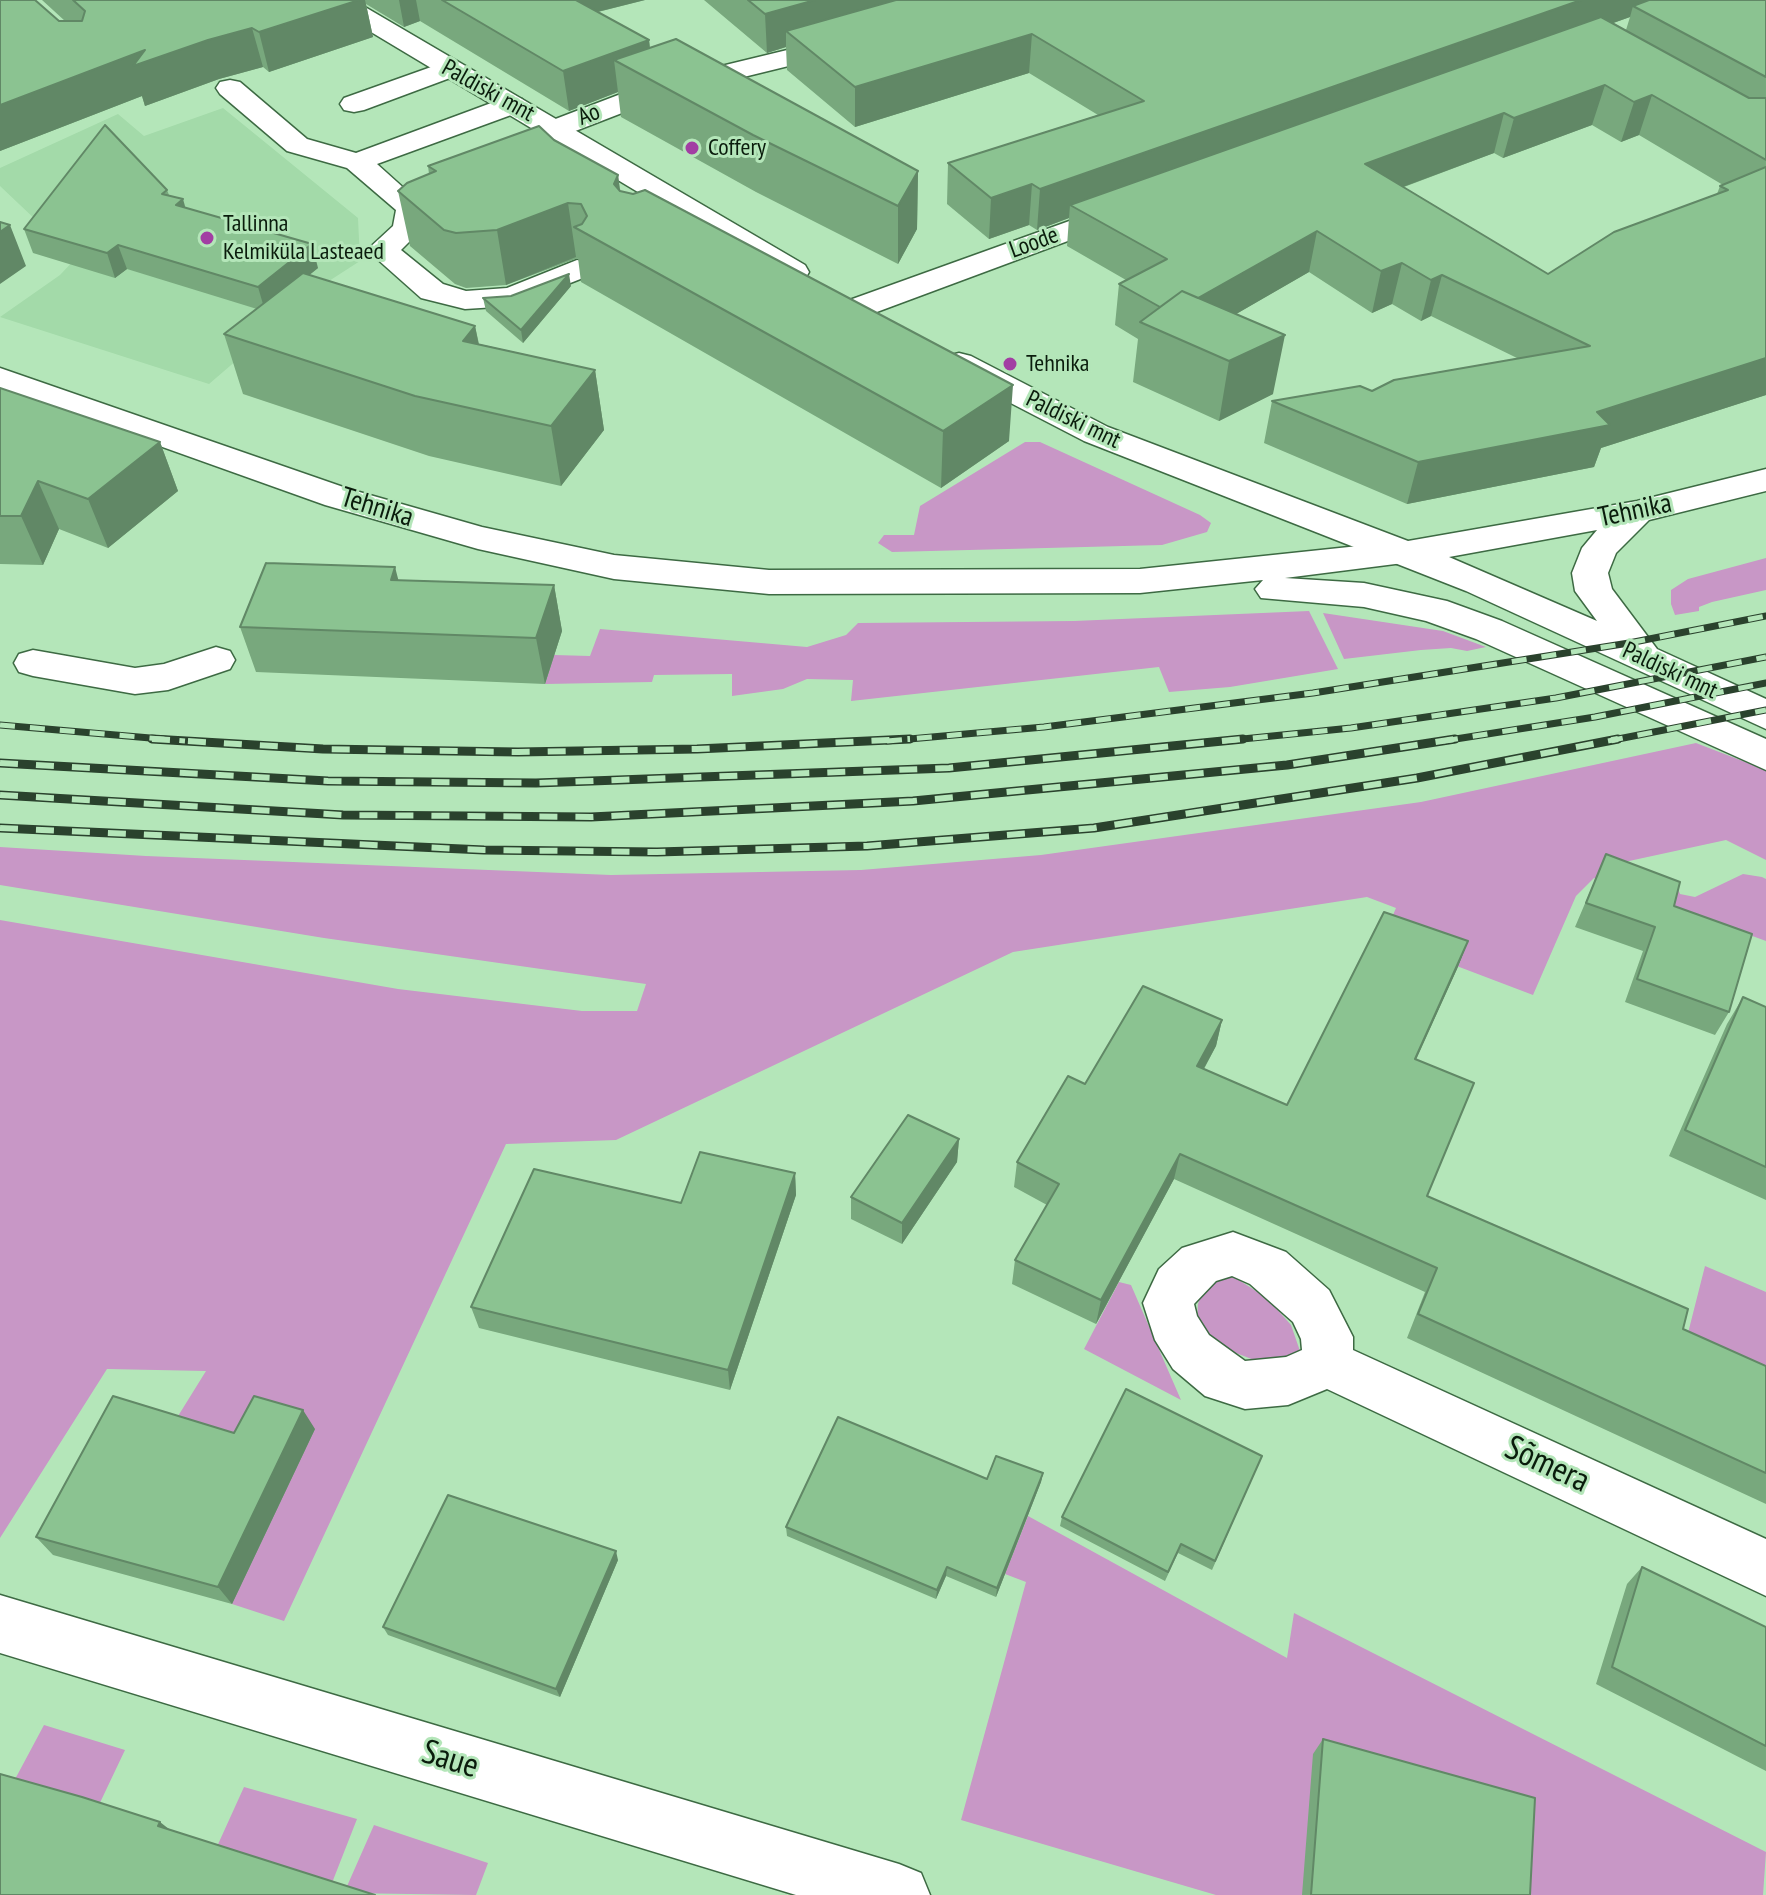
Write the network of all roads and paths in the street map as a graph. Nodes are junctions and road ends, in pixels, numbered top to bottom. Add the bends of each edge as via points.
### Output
1 (335, 0) edge
2 (871, 36) edge
3 (448, 69) junction
4 (230, 88) dead end
5 (354, 104) dead end
6 (512, 105) junction
7 (566, 124) junction
8 (357, 162) junction
9 (1146, 203) edge
10 (577, 269) edge
11 (833, 296) junction
12 (894, 330) edge
13 (934, 350) edge
14 (0, 378) edge
15 (1766, 480) edge
16 (1637, 512) junction
17 (1406, 553) junction
18 (1140, 581) junction
19 (216, 660) dead end
20 (1645, 661) junction
21 (33, 663) dead end
22 (1766, 715) edge
23 (1766, 756) edge
24 (1328, 1364) dead end
25 (1766, 1568) edge
26 (0, 1624) edge
27 (899, 1895) edge

1 - 3 street, Paldiski mnt
2 - 7 street, Ao via 657,90
3 - 5 street
3 - 6 street, Paldiski mnt
4 - 8 street via 297,145
6 - 7 street, Paldiski mnt
6 - 8 street
7 - 11 street, Paldiski mnt via 681,218
8 - 10 street via 411,208 407,229 382,250 432,291 465,300 512,297
9 - 11 street, Loode via 885,296
11 - 12 street, Paldiski mnt
13 - 17 street, Paldiski mnt via 1096,434
14 - 18 street, Tehnika via 337,497 478,538 614,567 769,582
15 - 16 street, Tehnika
16 - 17 street, Tehnika
16 - 20 street via 1600,548 1590,573 1594,591
17 - 18 street, Tehnika
17 - 20 street, Paldiski mnt via 1503,592
18 - 23 street, Paldiski mnt via 1364,595 1434,610
19 - 21 street via 168,677 135,681
20 - 22 street, Paldiski mnt
24 - 25 street, Sõmera
26 - 27 street, Saue

